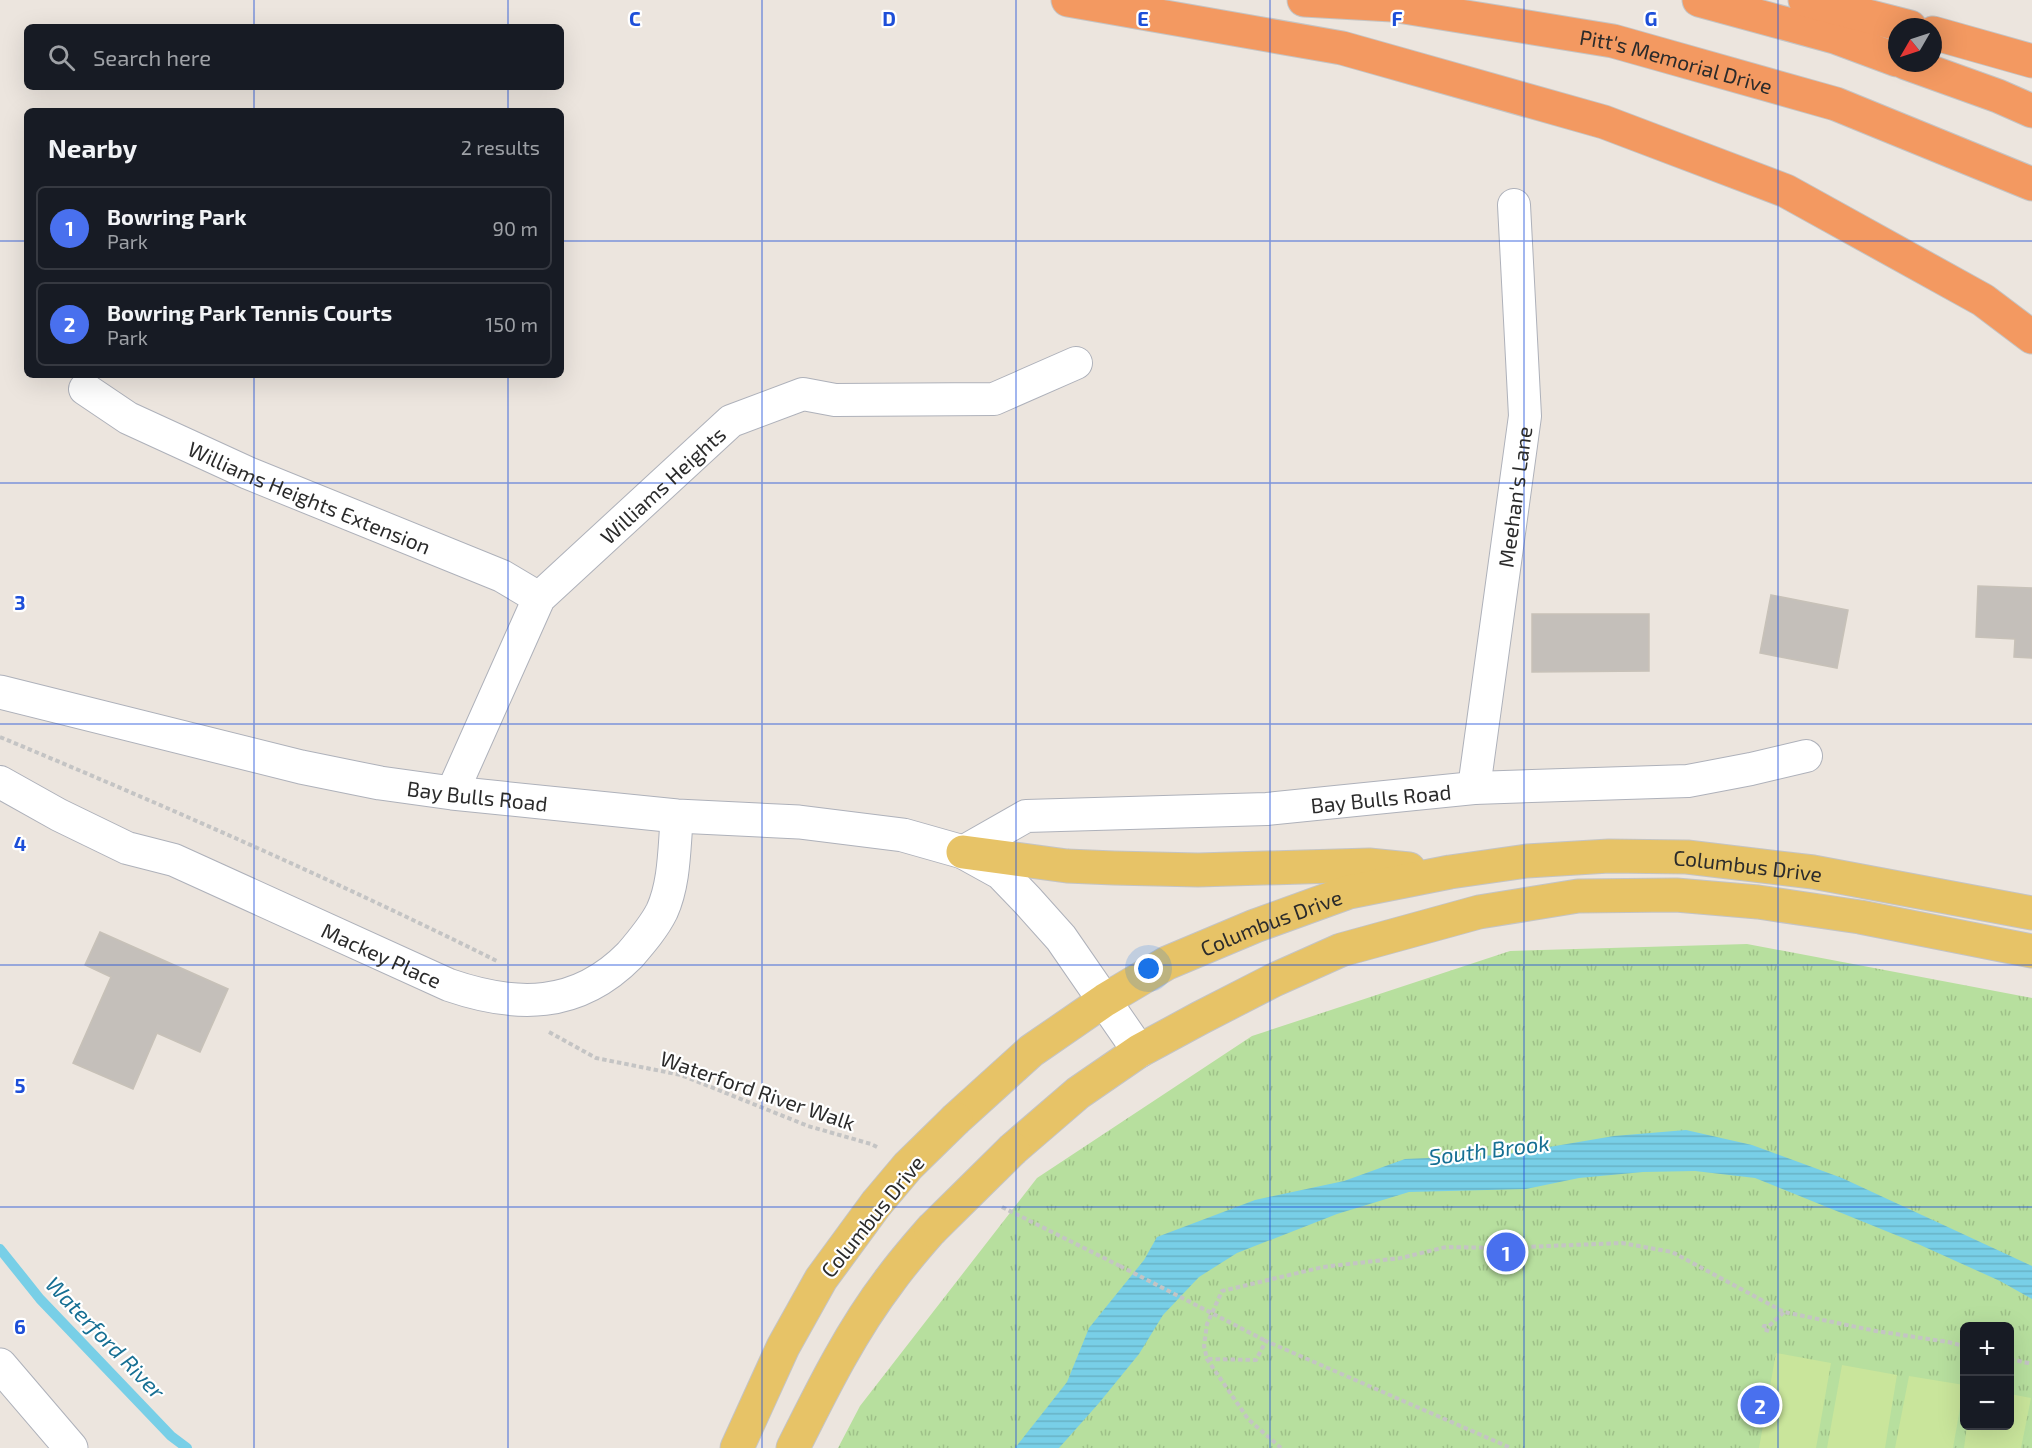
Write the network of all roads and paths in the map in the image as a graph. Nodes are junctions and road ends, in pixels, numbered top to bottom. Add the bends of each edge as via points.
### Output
1 (1068, 0) edge
2 (1304, 0) edge
3 (1699, 0) edge
4 (1805, 0) edge
5 (1888, 21) edge
6 (1942, 36) edge
7 (1888, 57) edge
8 (2032, 61) edge
9 (1931, 72) edge
10 (2032, 111) edge
11 (2032, 184) edge
12 (1514, 205) dead end
13 (2032, 337) edge
14 (1076, 363) dead end
15 (85, 389) dead end
16 (539, 598) junction
17 (0, 692) edge
18 (0, 737) edge
19 (1806, 756) dead end
20 (0, 782) edge
21 (1474, 788) junction
22 (452, 793) junction
23 (677, 816) junction
24 (963, 852) junction
25 (1450, 872) junction
26 (2032, 913) edge
27 (2032, 951) edge
28 (503, 964) dead end
29 (1105, 1000) junction
30 (547, 1031) dead end
31 (1139, 1051) junction
32 (871, 1144) dead end
33 (1120, 1266) dead end
34 (1784, 1312) junction
35 (1769, 1331) dead end
36 (1266, 1341) junction
37 (1960, 1346) edge
38 (1207, 1359) junction
39 (2014, 1360) edge
40 (2032, 1364) edge
41 (0, 1365) edge
42 (71, 1448) edge
43 (737, 1448) edge
44 (793, 1448) edge
45 (1281, 1448) edge
46 (1511, 1448) edge

1 - 13 highway via 1342,48 1604,122 1786,191 1983,300
2 - 11 highway, Pitt's Memorial Drive via 1392,4 1613,41 1836,104
3 - 7 highway via 1835,37
4 - 5 highway
6 - 8 highway
9 - 10 highway
12 - 21 street, Meehan's Lane via 1525,416
14 - 16 street, Williams Heights via 994,399 834,400 802,394 731,421
15 - 16 street, Williams Heights Extension via 128,418 248,473 502,576
16 - 22 street, Williams Heights
17 - 22 street, Bay Bulls Road via 301,767
18 - 28 path via 304,869
19 - 21 street, Bay Bulls Road via 1688,781
20 - 23 street, Mackey Place via 127,848 174,860 448,985 507,1000 565,996 591,985 619,966 644,939 662,910 671,882
21 - 24 street, Bay Bulls Road via 1267,809 1026,816
22 - 23 street, Bay Bulls Road
23 - 24 street, Bay Bulls Road via 799,822 903,835
24 - 25 main road via 1067,866 1198,870 1369,865
24 - 29 street, Bay Bulls Road via 1001,873 1027,900 1061,938
25 - 26 main road, Columbus Drive via 1527,861 1687,857 1813,872
25 - 29 main road, Columbus Drive via 1349,892 1255,926 1167,963
27 - 31 main road, Columbus Drive via 1860,917 1758,902 1676,895 1578,896 1479,912 1341,950 1274,980
29 - 31 street, Bay Bulls Road
29 - 43 main road, Columbus Drive, bridge via 1031,1051 908,1166 876,1204 821,1279 783,1347
30 - 32 path, Waterford River Walk via 596,1058 681,1076 808,1126
31 - 44 main road, Columbus Drive, bridge via 1078,1093 1013,1149 931,1230 889,1280 856,1330
33 - 36 path, bridge
34 - 35 path via 1764,1326
34 - 37 path
34 - 38 path via 1672,1252 1622,1243 1446,1247 1401,1258 1323,1266 1222,1291 1207,1324
36 - 38 path via 1256,1360
36 - 46 path
38 - 45 path via 1248,1419
39 - 40 path
41 - 42 street

